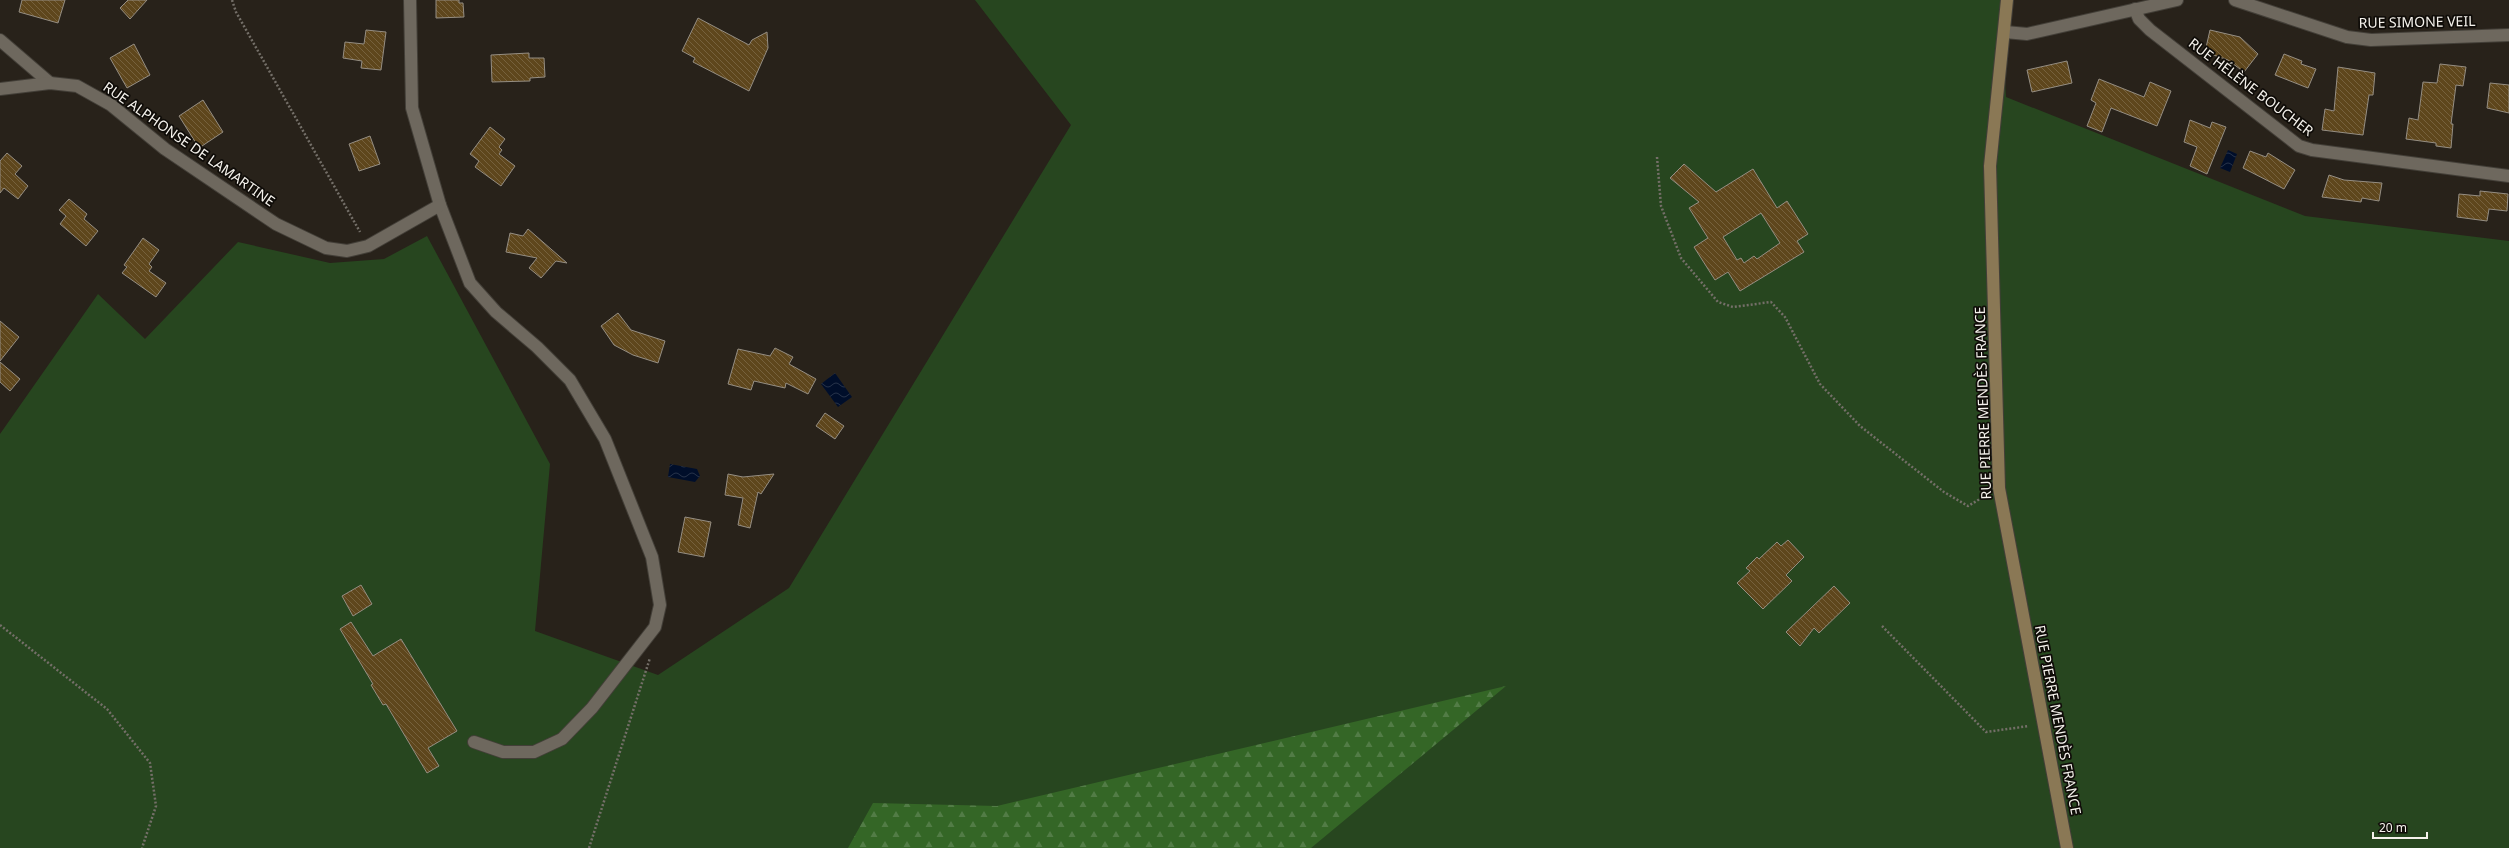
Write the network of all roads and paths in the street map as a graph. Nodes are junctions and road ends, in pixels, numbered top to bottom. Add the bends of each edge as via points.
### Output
1 (232, 0) edge
2 (410, 0) edge
3 (2007, 0) edge
4 (2176, 0) edge
5 (2235, 0) edge
6 (2135, 9) junction
7 (2005, 32) junction
8 (2509, 35) edge
9 (0, 40) edge
10 (50, 83) junction
11 (0, 89) edge
12 (1657, 157) dead end
13 (2509, 176) edge
14 (440, 205) junction
15 (368, 246) junction
16 (1999, 488) junction
17 (0, 625) edge
18 (1882, 626) dead end
19 (651, 656) dead end
20 (2044, 724) junction
21 (474, 742) dead end
22 (142, 848) edge
23 (588, 848) edge
24 (2067, 848) edge

1 - 15 path via 236,12
2 - 14 street via 412,108
3 - 7 street, RUE PIERRE MENDÈS FRANCE
4 - 6 street
5 - 8 street, RUE SIMONE VEIL via 2347,37 2371,40
6 - 7 street via 2027,34
6 - 13 street, RUE HÉLÈNE BOUCHER via 2144,26 2299,146 2312,150
7 - 16 street, RUE PIERRE MENDÈS FRANCE via 1990,166
9 - 10 street
10 - 11 street, RUE ALPHONSE DE LAMARTINE
10 - 15 street, RUE ALPHONSE DE LAMARTINE via 77,86 111,105 165,149 276,224 326,248 347,251
12 - 16 path via 1661,206 1681,258 1718,302 1733,308 1771,302 1785,317 1820,384 1860,426 1944,492 1968,506
14 - 15 street, RUE ALPHONSE DE LAMARTINE
14 - 21 street via 470,284 496,312 570,380 606,440 652,557 660,605 655,627 592,708 562,738 534,752 503,752
16 - 20 street, RUE PIERRE MENDÈS FRANCE
17 - 22 path via 107,709 150,763 156,806
18 - 20 path via 1986,732
19 - 23 path
20 - 24 street, RUE PIERRE MENDÈS FRANCE

